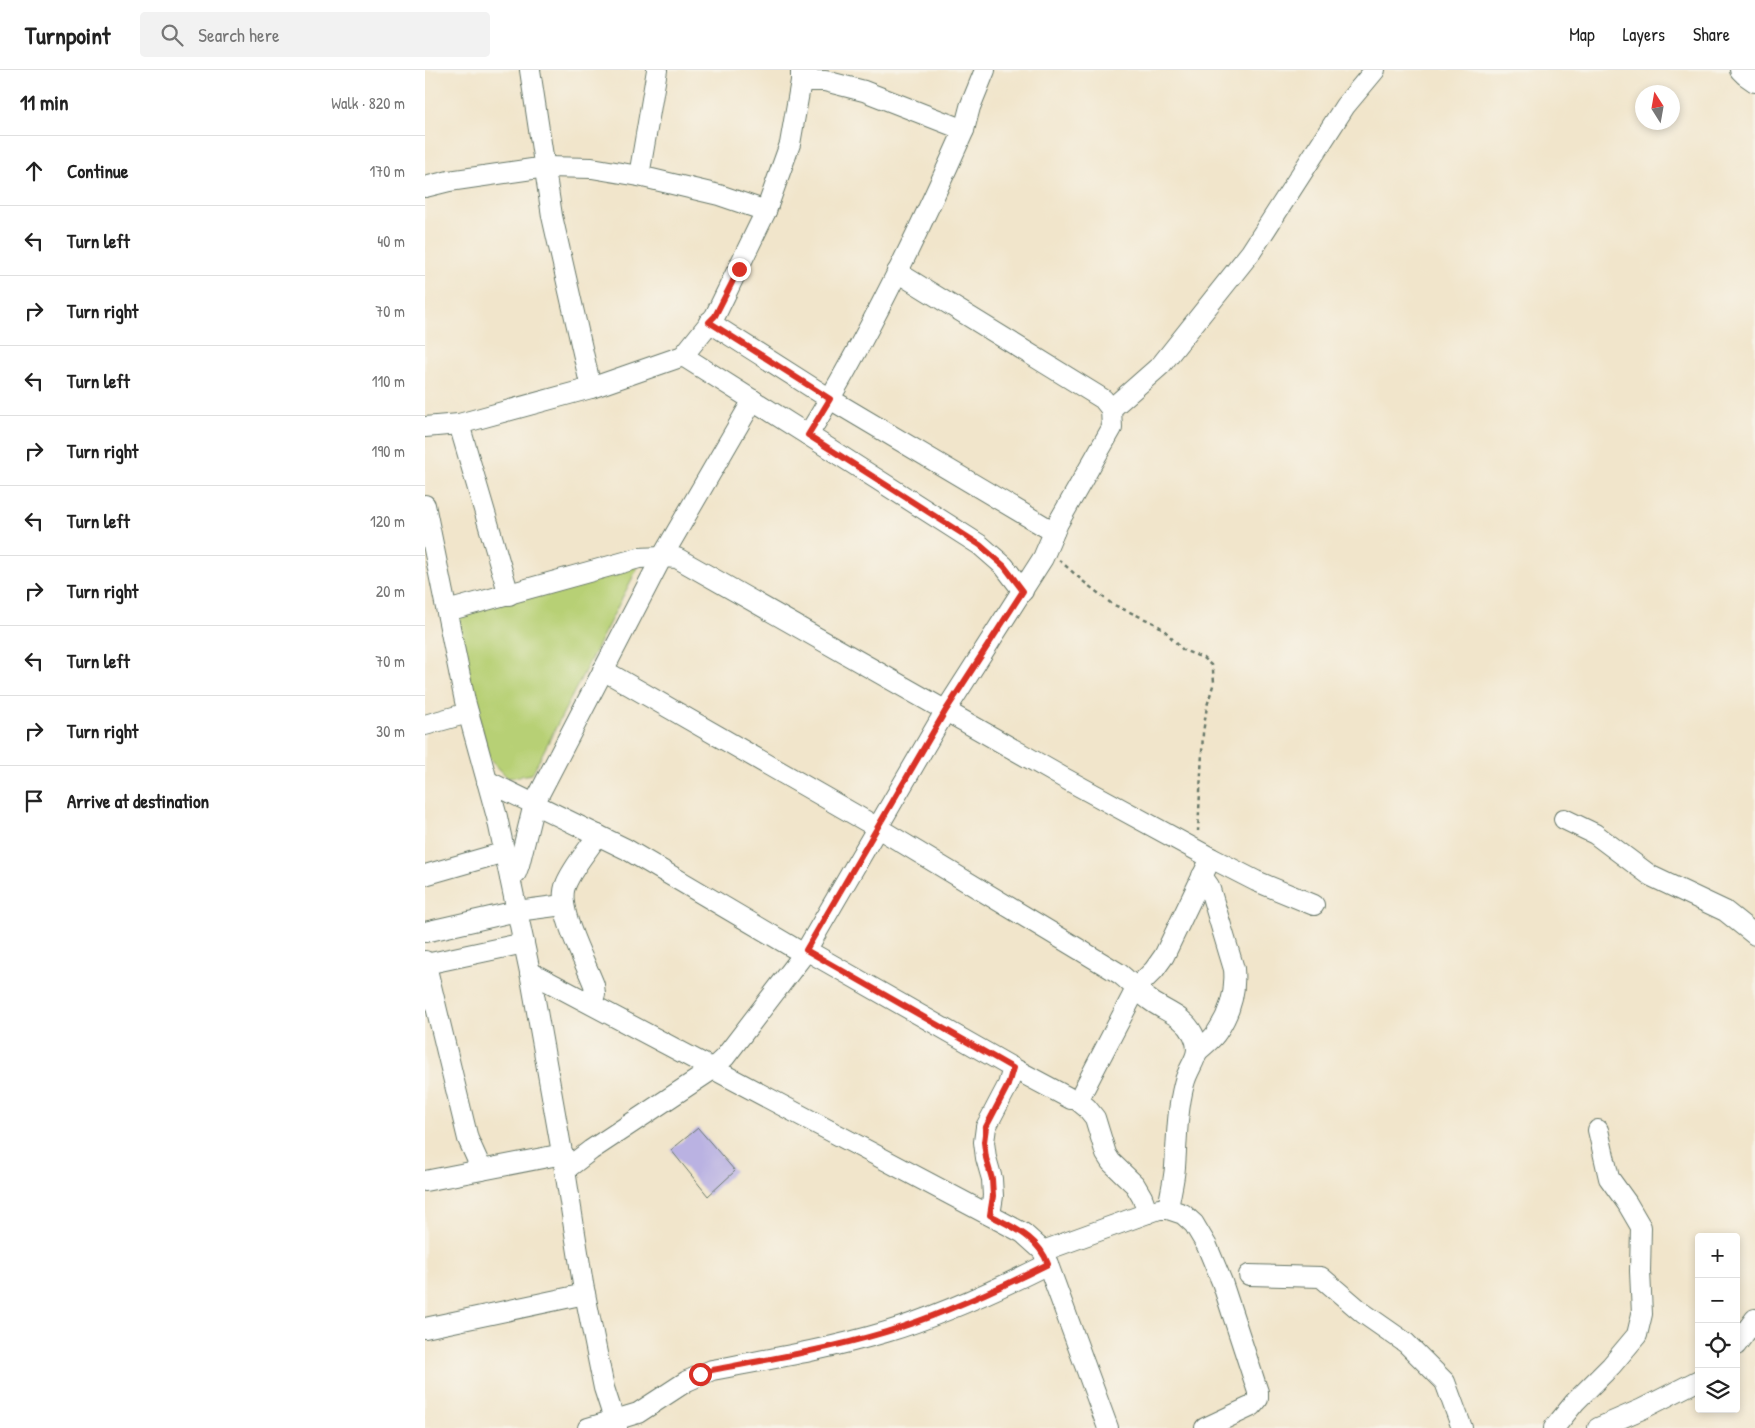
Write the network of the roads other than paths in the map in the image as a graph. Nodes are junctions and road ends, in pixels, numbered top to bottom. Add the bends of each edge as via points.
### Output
1 (530, 70) edge
2 (657, 70) edge
3 (985, 70) edge
4 (1375, 70) edge
5 (1740, 70) edge
6 (801, 76) edge
7 (1755, 82) edge
8 (964, 130) junction
9 (546, 167) junction
10 (639, 176) junction
11 (425, 187) edge
12 (766, 211) junction
13 (897, 272) junction
14 (709, 322) junction
15 (683, 356) junction
16 (591, 388) junction
17 (830, 399) junction
18 (753, 400) junction
19 (1111, 409) junction
20 (459, 424) junction
21 (425, 427) edge
22 (808, 435) junction
23 (425, 505) edge
24 (1051, 540) junction
25 (662, 557) junction
26 (1023, 591) junction
27 (509, 595) junction
28 (447, 611) junction
29 (603, 670) junction
30 (946, 710) junction
31 (468, 714) junction
32 (425, 724) edge
33 (487, 781) junction
34 (534, 804) junction
35 (1564, 819) dead end
36 (878, 828) junction
37 (598, 835) junction
38 (505, 852) junction
39 (1202, 853) junction
40 (425, 875) edge
41 (1202, 876) junction
42 (510, 877) junction
43 (563, 905) junction
44 (1314, 906) dead end
45 (517, 911) junction
46 (425, 932) edge
47 (1755, 935) edge
48 (524, 943) junction
49 (805, 952) junction
50 (425, 962) edge
51 (530, 972) junction
52 (1137, 987) junction
53 (591, 1004) junction
54 (432, 1026) edge
55 (1198, 1051) junction
56 (1013, 1068) junction
57 (713, 1069) junction
58 (1076, 1099) junction
59 (1598, 1130) dead end
60 (564, 1162) junction
61 (482, 1170) junction
62 (426, 1177) edge
63 (1168, 1209) junction
64 (1148, 1213) junction
65 (990, 1215) junction
66 (1045, 1258) junction
67 (1249, 1275) dead end
68 (585, 1294) junction
69 (1755, 1319) edge
70 (425, 1328) edge
71 (1740, 1340) edge
72 (1695, 1382) edge
73 (615, 1424) edge
74 (588, 1428) edge
75 (1108, 1428) edge
76 (1205, 1428) edge
77 (1462, 1428) edge
78 (1554, 1428) edge
79 (1598, 1428) edge

1 - 9 street
2 - 10 street
3 - 8 street
4 - 19 street via 1345,106 1251,252 1161,365
5 - 7 street
6 - 8 street via 863,90
6 - 12 street via 791,144
8 - 13 street
9 - 10 street via 592,168
9 - 11 street
9 - 16 street via 552,216
10 - 12 street via 719,195
12 - 14 street via 715,316
13 - 17 street
13 - 19 street via 1103,399
14 - 15 street
14 - 17 street
15 - 16 street
15 - 18 street
16 - 20 street
17 - 22 street
17 - 24 street
18 - 22 street
18 - 25 street
19 - 24 street via 1112,428
20 - 21 street
20 - 27 street
22 - 26 street via 980,545 1004,566
23 - 28 street
24 - 26 street
25 - 27 street via 639,558
25 - 29 street
25 - 30 street via 677,558
26 - 30 street
27 - 28 street
28 - 31 street
29 - 34 street
29 - 36 street
30 - 36 street
30 - 39 street
31 - 32 street
31 - 33 street
33 - 34 street
33 - 38 street
34 - 37 street
34 - 42 street via 519,864 516,873
35 - 47 street via 1595,834 1651,876 1725,911
36 - 49 street
36 - 52 street
37 - 43 street via 565,884
37 - 49 street
38 - 40 street
38 - 42 street
39 - 41 street
39 - 44 street
41 - 52 street via 1155,970
41 - 55 street via 1209,886 1235,980 1232,1002 1217,1034
42 - 45 street
43 - 45 street
43 - 53 street via 593,985 595,994
45 - 46 street
45 - 48 street
48 - 50 street
48 - 51 street
49 - 56 street
49 - 57 street
50 - 54 street
51 - 53 street
51 - 60 street
52 - 55 street via 1150,1000 1185,1023
52 - 58 street
53 - 57 street
54 - 61 street via 468,1138
55 - 63 street via 1181,1099
56 - 58 street
56 - 65 street via 1008,1085 986,1127 984,1142 993,1196
57 - 60 street via 591,1150
57 - 65 street
58 - 64 street via 1095,1118 1106,1154 1135,1186
59 - 78 street via 1609,1178 1641,1227 1639,1271 1642,1314 1637,1335
60 - 61 street
60 - 68 street
61 - 62 street
63 - 64 street
63 - 76 street via 1177,1210 1189,1218 1207,1246 1258,1392 1258,1399 1252,1406
64 - 66 street
65 - 66 street via 1023,1233
66 - 73 street via 974,1299 887,1331 700,1374
66 - 75 street
67 - 77 street via 1321,1277 1363,1313 1406,1343 1445,1382
68 - 70 street
68 - 73 street via 604,1388
69 - 71 street
72 - 79 street
73 - 74 street

